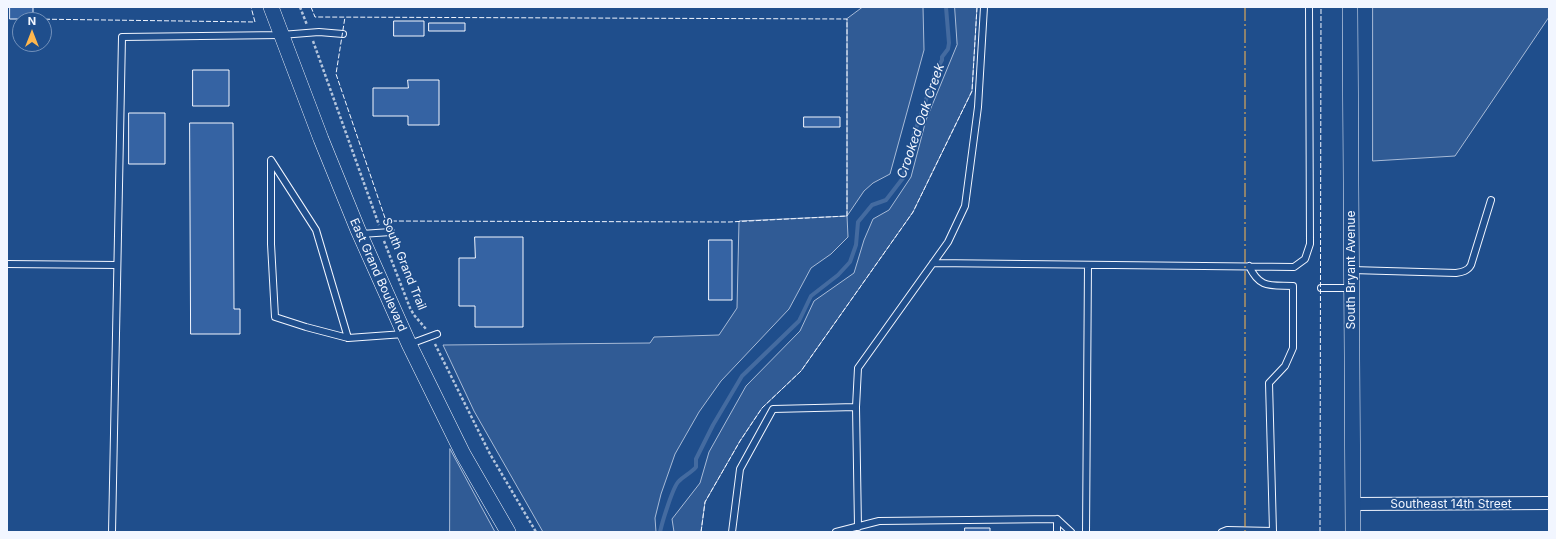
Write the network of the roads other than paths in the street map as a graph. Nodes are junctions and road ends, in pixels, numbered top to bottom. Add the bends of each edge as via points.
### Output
1 (272, 7) edge
2 (984, 7) edge
3 (1309, 7) edge
4 (1350, 7) edge
5 (343, 34) dead end
6 (281, 35) junction
7 (1491, 200) dead end
8 (391, 232) dead end
9 (360, 234) junction
10 (933, 263) junction
11 (7, 264) edge
12 (1088, 265) junction
13 (116, 266) junction
14 (1249, 266) junction
15 (1351, 270) junction
16 (1321, 288) dead end
17 (1351, 288) junction
18 (434, 336) road end
19 (348, 338) junction
20 (407, 339) junction
21 (856, 408) junction
22 (1549, 503) edge
23 (1353, 504) junction
24 (1057, 519) junction
25 (858, 527) junction
26 (1273, 531) edge
27 (112, 532) edge
28 (508, 532) edge
29 (732, 532) edge
30 (836, 532) edge
31 (1057, 532) edge
32 (1072, 532) edge
33 (1086, 532) edge
34 (1222, 532) edge
35 (1353, 532) edge

1 - 6 street, East Grand Boulevard
2 - 10 lane via 978,107 965,206 948,242
3 - 14 lane via 1310,244 1305,259 1294,267
4 - 15 street, South Bryant Avenue
5 - 6 lane via 328,32
6 - 9 street, East Grand Boulevard
6 - 13 lane via 122,37
7 - 15 lane via 1472,265 1465,271 1456,273
8 - 9 lane
9 - 20 street, East Grand Boulevard
10 - 12 lane
10 - 21 lane via 858,368
11 - 13 lane
12 - 14 lane
12 - 33 lane
13 - 27 lane
14 - 26 lane via 1253,276 1262,284 1293,286 1293,348 1285,366 1269,383
15 - 17 street, South Bryant Avenue
16 - 17 lane
17 - 23 street, South Bryant Avenue
18 - 20 lane
19 - 19 lane via 275,317 271,244 271,160 316,230
19 - 20 lane
20 - 28 street, East Grand Boulevard via 463,454
21 - 25 lane
21 - 29 lane via 773,409 740,470
22 - 23 street, Southeast 14th Street
23 - 35 street, South Bryant Avenue
24 - 25 lane via 879,521
24 - 31 lane
24 - 32 lane
25 - 30 lane
26 - 34 lane

